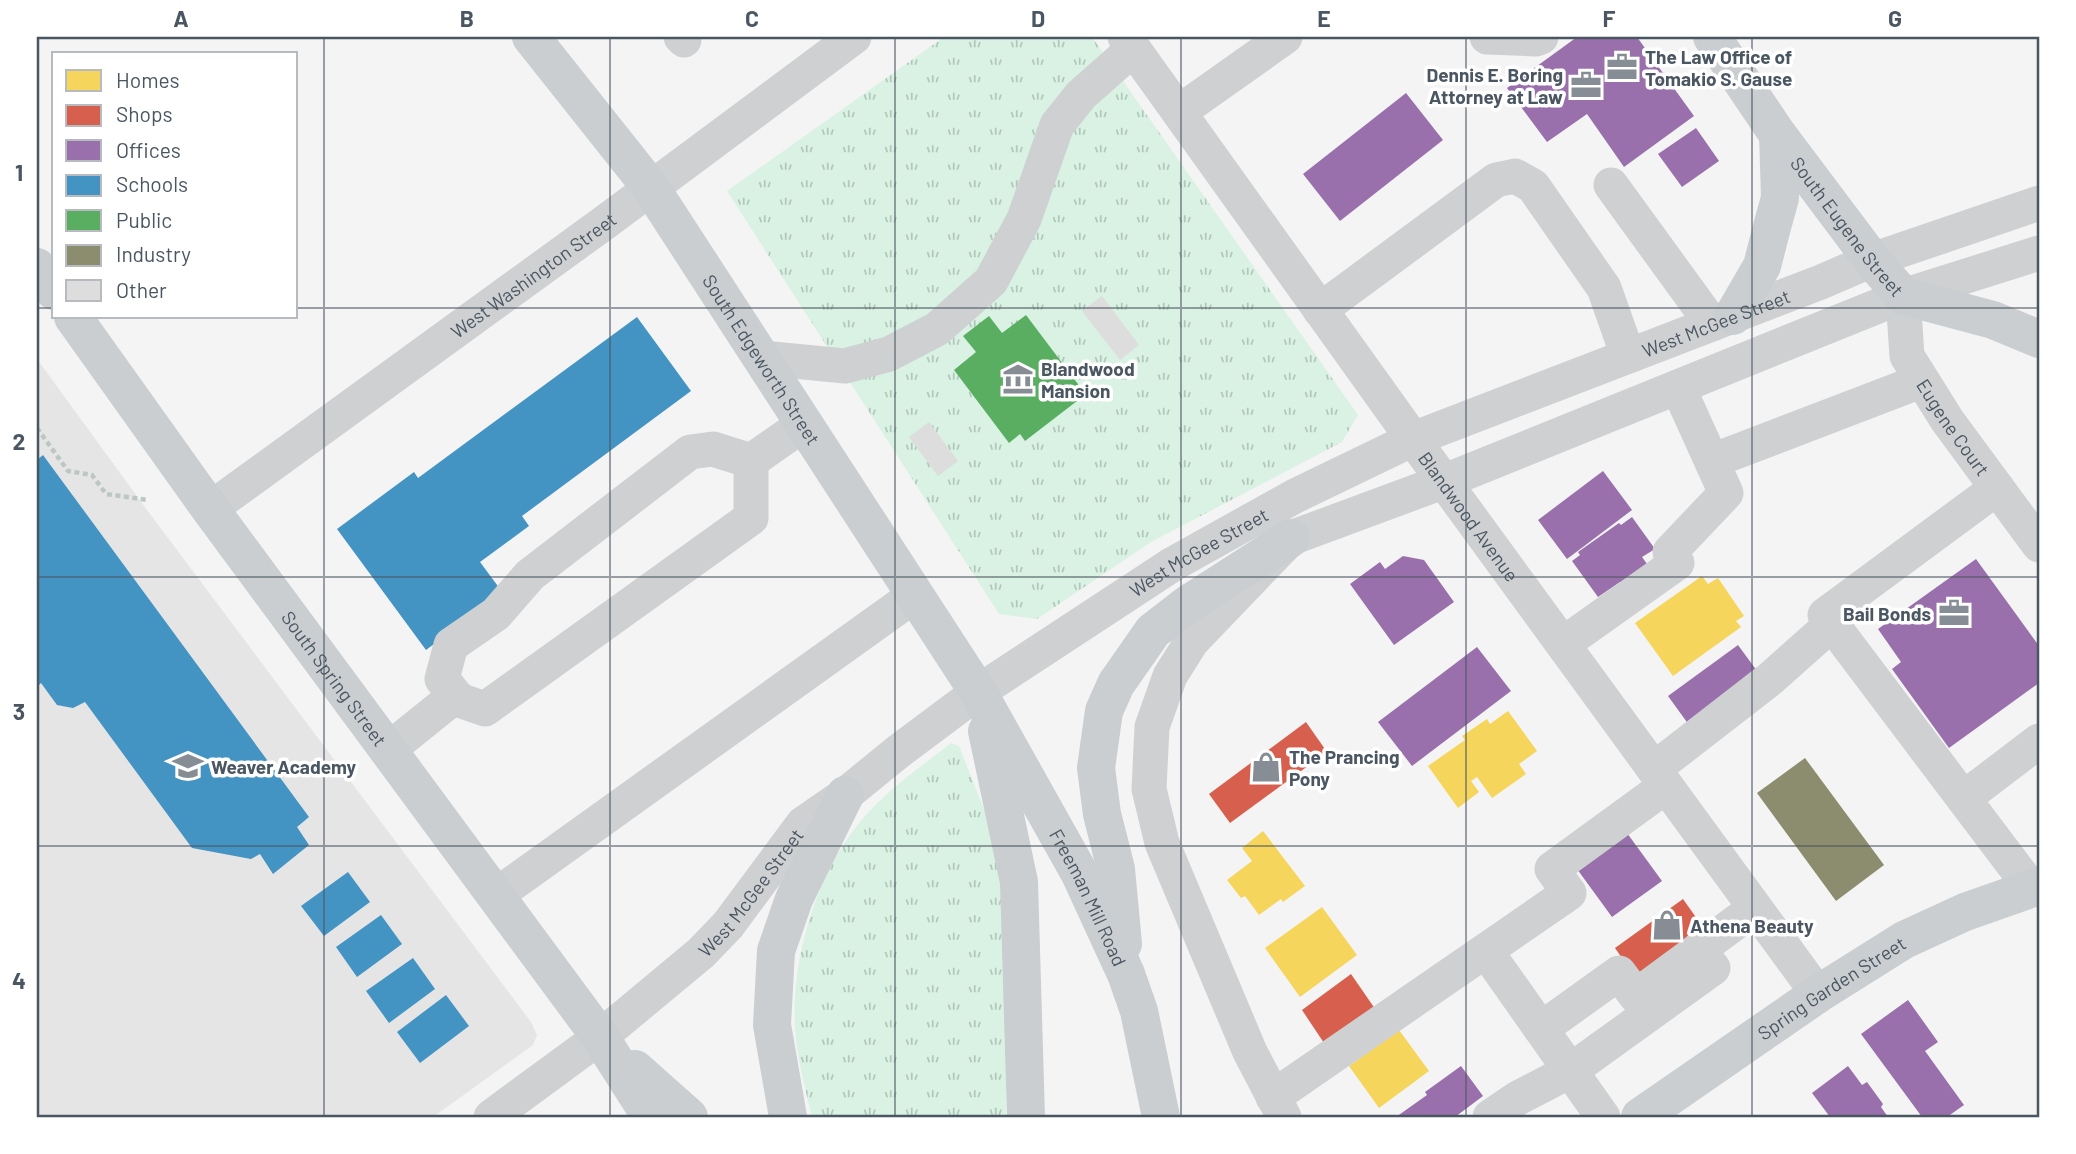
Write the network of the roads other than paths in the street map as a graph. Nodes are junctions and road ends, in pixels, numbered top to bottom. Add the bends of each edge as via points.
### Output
1 (531, 37) edge
2 (854, 37) edge
3 (1285, 37) edge
4 (1487, 37) edge
5 (1541, 37) edge
6 (1712, 37) edge
7 (1129, 43) edge
8 (1179, 112) junction
9 (1778, 135) junction
10 (1611, 185) dead end
11 (651, 188) junction
12 (2039, 203) edge
13 (2039, 253) edge
14 (1872, 260) junction
15 (37, 267) edge
16 (52, 289) edge
17 (1903, 296) junction
18 (1320, 310) junction
19 (74, 318) edge
20 (1722, 320) junction
21 (2039, 339) edge
22 (1628, 356) junction
23 (762, 358) junction
24 (1922, 381) junction
25 (1678, 387) junction
26 (804, 424) junction
27 (1413, 439) junction
28 (751, 461) junction
29 (1712, 461) junction
30 (1444, 481) junction
31 (1997, 488) junction
32 (210, 509) junction
33 (1291, 538) junction
34 (2039, 545) edge
35 (915, 595) junction
36 (1833, 623) junction
37 (1563, 644) junction
38 (978, 692) junction
39 (455, 695) junction
40 (2039, 741) edge
41 (388, 750) junction
42 (1660, 778) junction
43 (845, 795) junction
44 (1964, 798) junction
45 (2035, 887) edge
46 (495, 896) junction
47 (1754, 909) junction
48 (1698, 950) junction
49 (1486, 951) junction
50 (1126, 974) junction
51 (1818, 994) junction
52 (1541, 1029) junction
53 (600, 1037) junction
54 (1570, 1071) junction
55 (1278, 1107) edge
56 (491, 1117) edge
57 (651, 1117) edge
58 (689, 1117) edge
59 (788, 1117) edge
60 (1026, 1117) edge
61 (1161, 1117) edge
62 (1490, 1117) edge
63 (1603, 1117) edge
64 (1640, 1117) edge

1 - 11 main road, South Edgeworth Street
2 - 11 street, West Washington Street
3 - 8 street
4 - 5 street
6 - 9 main road, South Eugene Street
7 - 8 street, Blandwood Avenue
7 - 23 street via 1057,125 1024,219 991,281 937,329 889,354 845,366
8 - 18 street, Blandwood Avenue
9 - 14 main road, South Eugene Street
9 - 20 main road via 1780,198 1762,266
10 - 20 street
11 - 23 main road, South Edgeworth Street
11 - 32 street, West Washington Street
12 - 14 street, West McGee Street
13 - 17 street, West McGee Street
14 - 17 main road, South Eugene Street
14 - 20 street, West McGee Street
15 - 16 main road
17 - 21 main road, South Eugene Street via 1993,320
17 - 24 street, Eugene Court via 1907,356
17 - 25 street, West McGee Street
18 - 22 street via 1496,180 1515,176 1533,186 1604,288
18 - 27 street, Blandwood Avenue
19 - 32 main road, South Spring Street
20 - 22 street, West McGee Street
22 - 27 street, West McGee Street
23 - 26 main road, South Edgeworth Street
24 - 29 street
24 - 31 street, Eugene Court
25 - 29 street
25 - 30 street, West McGee Street
26 - 28 street
26 - 35 main road, South Edgeworth Street
27 - 30 street, Blandwood Avenue
27 - 38 street, West McGee Street via 1173,564
28 - 39 street via 751,518 485,709
28 - 39 street via 713,449 690,452 530,575 496,614 451,645 442,679
29 - 37 street via 1726,493 1670,552 1677,563
30 - 33 street, West McGee Street
30 - 37 street, Blandwood Avenue
31 - 34 street, Eugene Court
31 - 36 street via 1825,615
32 - 41 main road, South Spring Street
33 - 50 main road via 1153,631 1116,684 1104,711 1096,768 1116,869
33 - 55 street via 1192,641 1171,676 1152,727 1149,789 1162,844
35 - 38 main road, South Edgeworth Street
35 - 46 street
36 - 42 street
36 - 44 street
37 - 42 street, Blandwood Avenue
38 - 43 street, West McGee Street
38 - 50 main road, Freeman Mill Road via 1080,874
38 - 60 main road via 1019,882
39 - 41 street
40 - 44 street
41 - 46 main road, South Spring Street
42 - 47 street, Blandwood Avenue
42 - 49 street via 1552,869 1569,893
43 - 53 street, West McGee Street via 803,824 728,925 701,953
43 - 59 main road via 794,900 776,951 772,1026
44 - 45 street
45 - 51 main road, Spring Garden Street via 1904,940
46 - 53 main road, South Spring Street
47 - 48 street
47 - 51 street, Blandwood Avenue
48 - 52 street via 1636,996 1619,973
48 - 54 street via 1713,968
49 - 52 street
49 - 55 street via 1383,1022
50 - 61 main road, Freeman Mill Road via 1139,1011
51 - 64 main road, Spring Garden Street
52 - 54 street
53 - 56 street, West McGee Street
53 - 57 main road
53 - 58 main road
54 - 62 street
54 - 63 street

